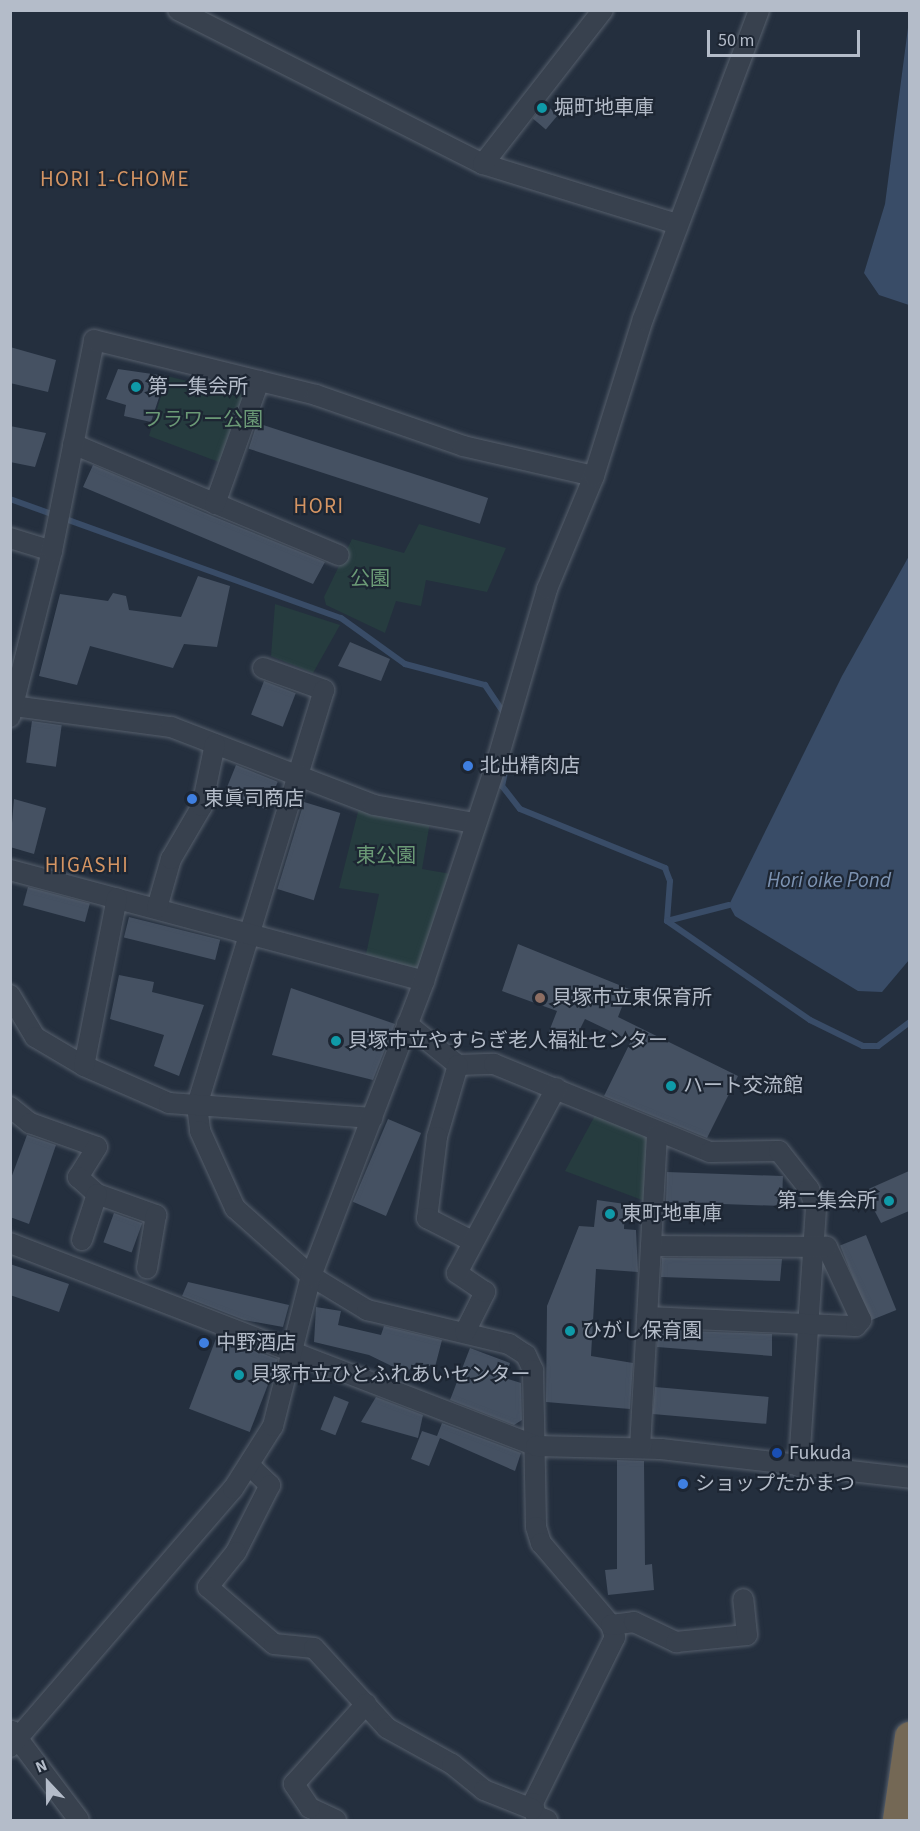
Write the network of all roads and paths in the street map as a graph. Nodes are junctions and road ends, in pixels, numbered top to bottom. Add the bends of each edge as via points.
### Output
1 (178, 10) edge
2 (603, 10) edge
3 (759, 10) edge
4 (483, 164) junction
5 (677, 224) junction
6 (259, 381) junction
7 (73, 444) junction
8 (594, 476) junction
9 (215, 504) junction
10 (10, 538) edge
11 (52, 551) junction
12 (339, 555) dead end
13 (263, 668) dead end
14 (12, 712) edge
15 (214, 744) junction
16 (299, 777) junction
17 (474, 823) junction
18 (10, 870) edge
19 (117, 897) junction
20 (157, 908) junction
21 (252, 932) junction
22 (424, 981) junction
23 (10, 995) edge
24 (407, 1024) junction
25 (458, 1065) junction
26 (84, 1066) junction
27 (556, 1088) junction
28 (197, 1105) junction
29 (10, 1107) edge
30 (372, 1118) junction
31 (657, 1134) junction
32 (97, 1194) junction
33 (82, 1240) dead end
34 (472, 1241) junction
35 (10, 1243) edge
36 (651, 1246) junction
37 (813, 1250) junction
38 (147, 1268) dead end
39 (311, 1276) junction
40 (647, 1317) junction
41 (808, 1325) junction
42 (465, 1332) junction
43 (289, 1354) junction
44 (536, 1446) junction
45 (640, 1448) junction
46 (250, 1466) junction
47 (799, 1466) junction
48 (909, 1478) edge
49 (743, 1599) dead end
50 (611, 1624) junction
51 (366, 1704) junction
52 (909, 1737) edge
53 (13, 1739) edge
54 (539, 1815) edge
55 (336, 1820) edge
56 (79, 1821) edge
57 (898, 1821) edge

1 - 4 street
2 - 4 street
3 - 5 street
4 - 5 street
5 - 8 street
6 - 7 street via 94,340
6 - 8 street via 463,446
6 - 9 street
7 - 9 street
7 - 11 street
8 - 17 street via 547,589
9 - 12 street
10 - 11 street
11 - 14 street
13 - 16 street via 324,690
14 - 15 street via 171,727
15 - 16 street
15 - 20 street via 202,806 171,859
16 - 17 street via 374,805
16 - 21 street
17 - 22 street
18 - 19 street
19 - 20 street
19 - 26 street
20 - 21 street
21 - 22 street
21 - 28 street
22 - 24 street
23 - 26 street via 35,1037
24 - 25 street
24 - 30 street
25 - 27 street via 494,1064
25 - 34 street via 437,1137 427,1218
26 - 28 street via 169,1103
27 - 31 street
27 - 34 street
28 - 30 street
28 - 39 street via 204,1141 235,1208
29 - 32 street via 30,1123 97,1147 78,1176
30 - 39 street
31 - 36 street
31 - 37 street via 710,1152 779,1151 816,1208
32 - 33 street
32 - 38 street via 156,1215
34 - 42 street via 457,1273 484,1292
35 - 43 street
36 - 37 street
36 - 40 street
37 - 41 street
37 - 41 street via 827,1247 861,1320 856,1326
39 - 42 street via 368,1310
39 - 43 street
40 - 41 street
40 - 45 street
41 - 47 street
42 - 44 street via 509,1344 526,1355 534,1370
43 - 44 street
43 - 46 street via 283,1399
44 - 45 street
44 - 50 street via 536,1527 541,1543
45 - 47 street
46 - 51 street via 270,1485 236,1552 208,1587 274,1644 314,1648
46 - 53 street
47 - 48 street
49 - 50 street via 747,1635 676,1642 634,1622
50 - 54 street via 615,1637
51 - 54 street via 387,1728 452,1764 484,1790
51 - 55 street via 294,1784 310,1808
52 - 57 highway
53 - 56 street

